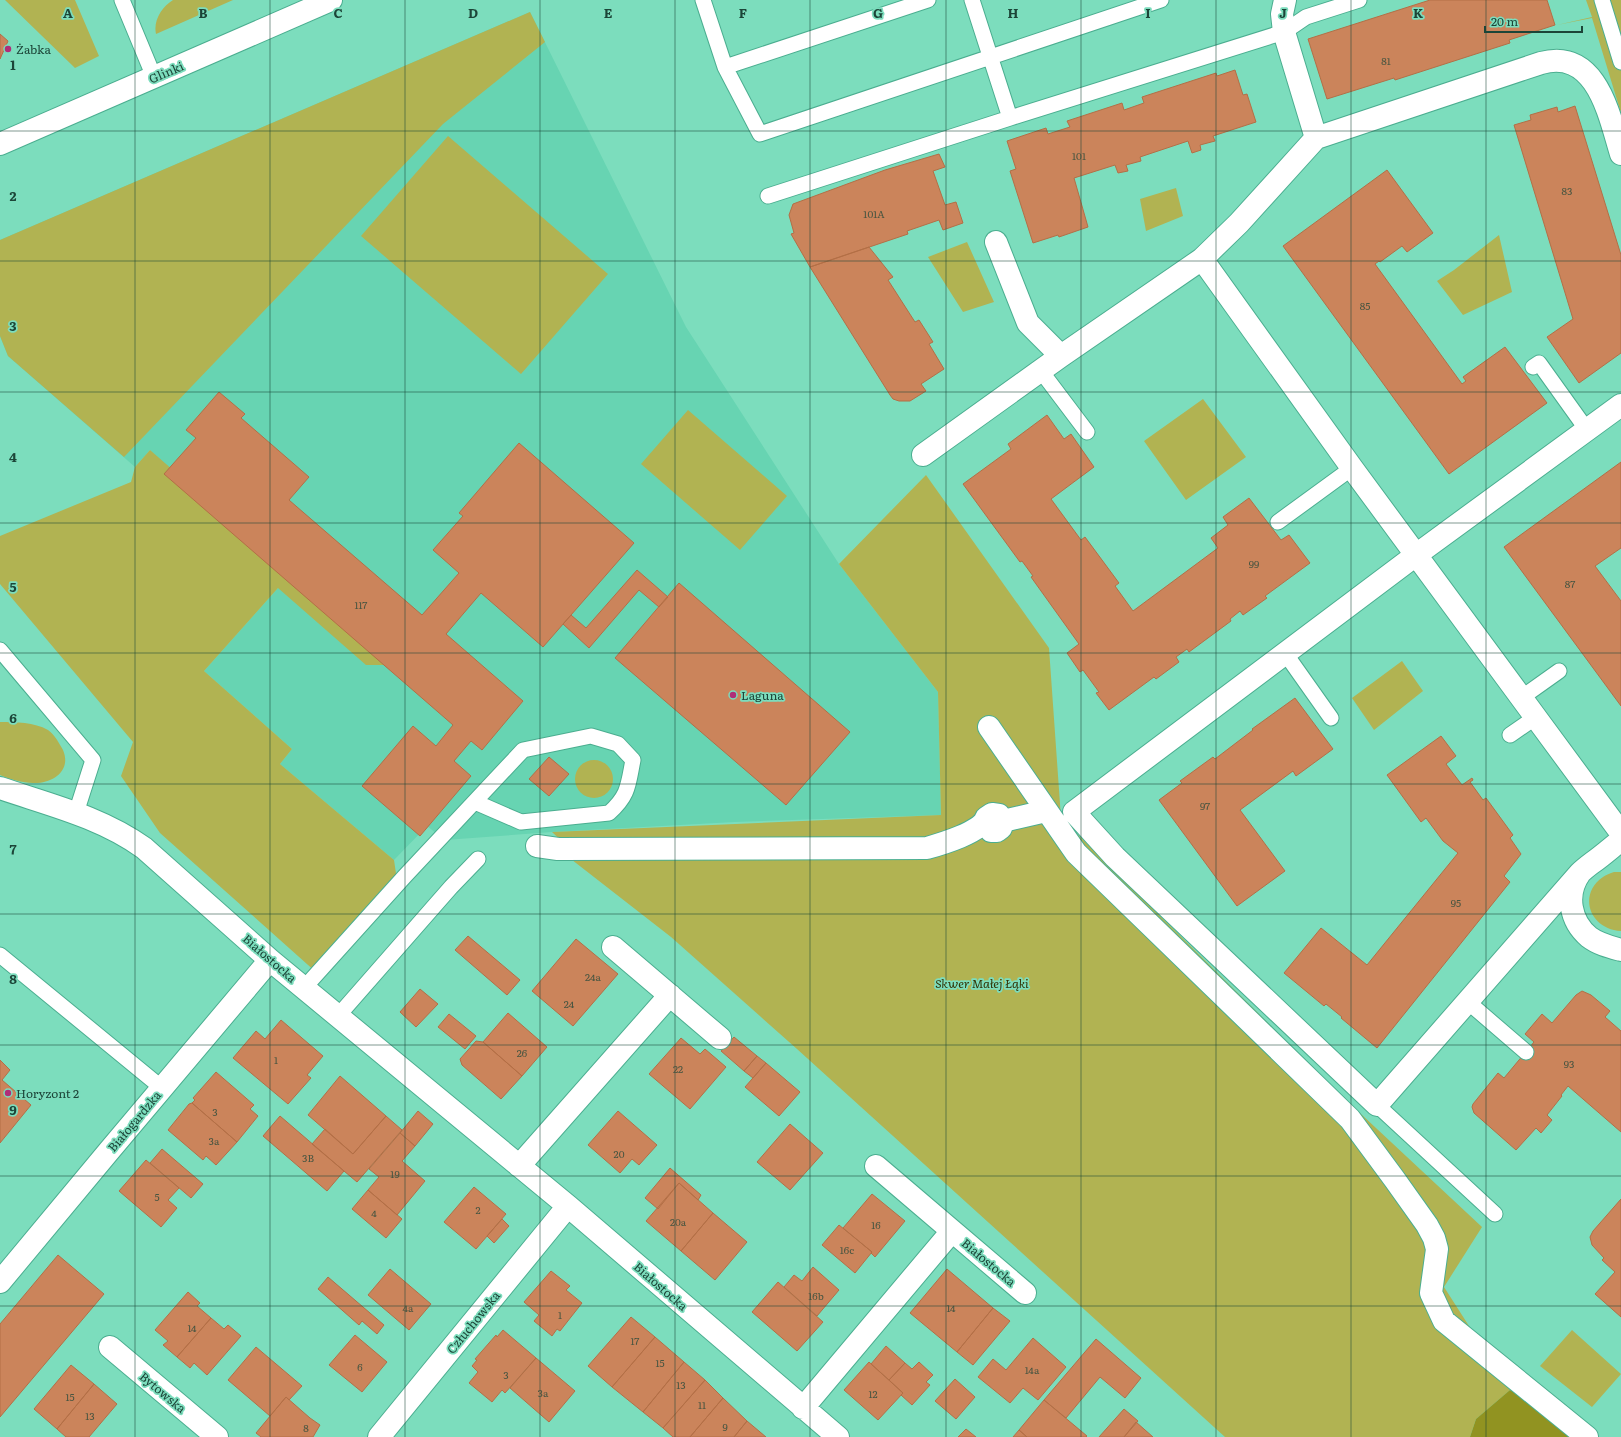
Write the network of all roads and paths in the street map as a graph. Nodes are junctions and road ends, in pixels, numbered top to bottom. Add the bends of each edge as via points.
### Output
1 (331, 0) edge
2 (703, 0) edge
3 (928, 0) edge
4 (972, 0) edge
5 (1161, 0) edge
6 (1285, 0) edge
7 (1359, 0) edge
8 (1602, 0) edge
9 (124, 1) edge
10 (1284, 32) junction
11 (990, 57) junction
12 (1621, 62) edge
13 (725, 67) junction
14 (154, 77) junction
15 (1010, 118) junction
16 (1316, 138) junction
17 (0, 144) edge
18 (1621, 154) edge
19 (768, 196) dead end
20 (996, 242) dead end
21 (1202, 259) junction
22 (1060, 356) junction
23 (1538, 363) dead end
24 (1041, 371) junction
25 (1621, 405) edge
26 (1587, 430) junction
27 (1086, 432) dead end
28 (923, 455) dead end
29 (1352, 468) junction
30 (1278, 522) dead end
31 (1416, 555) junction
32 (0, 650) edge
33 (1286, 653) junction
34 (1558, 671) dead end
35 (1521, 698) junction
36 (1536, 717) junction
37 (1331, 718) dead end
38 (989, 727) dead end
39 (1510, 736) dead end
40 (0, 788) edge
41 (475, 802) junction
42 (1046, 811) junction
43 (76, 813) junction
44 (1621, 833) edge
45 (1621, 840) edge
46 (537, 846) dead end
47 (478, 859) dead end
48 (1580, 873) junction
49 (1549, 909) junction
50 (1573, 915) junction
51 (613, 947) dead end
52 (1617, 952) edge
53 (0, 955) edge
54 (270, 960) junction
55 (304, 988) junction
56 (670, 995) junction
57 (1468, 1002) junction
58 (338, 1016) junction
59 (720, 1038) dead end
60 (1526, 1052) dead end
61 (162, 1088) junction
62 (1378, 1105) junction
63 (518, 1166) junction
64 (876, 1166) dead end
65 (568, 1206) junction
66 (1496, 1214) dead end
67 (952, 1231) junction
68 (0, 1282) edge
69 (1025, 1293) dead end
70 (110, 1347) dead end
71 (803, 1408) junction
72 (830, 1435) edge
73 (217, 1437) edge
74 (379, 1437) edge
75 (1587, 1437) edge

1 - 14 street, Glinki
2 - 13 lane
3 - 13 lane
4 - 11 lane
5 - 11 lane
6 - 10 street via 1282,14
7 - 10 lane via 1306,17
8 - 12 lane
9 - 14 lane
10 - 15 lane
10 - 16 street
11 - 13 lane via 760,134
11 - 15 lane
14 - 17 street, Glinki
15 - 19 lane
16 - 18 street via 1541,63 1558,61 1576,66 1596,84 1605,102
16 - 21 street via 1239,223
20 - 22 street via 1028,323
21 - 22 street
21 - 29 street
22 - 24 street
23 - 26 lane
24 - 27 lane
24 - 28 street
25 - 26 street
26 - 31 street
29 - 30 lane
29 - 31 street
31 - 33 street
31 - 35 street
32 - 43 lane via 93,760
33 - 37 lane
33 - 62 street via 1074,812 1115,857
34 - 35 lane
35 - 36 street
36 - 39 lane
36 - 44 street
38 - 42 street
40 - 43 street, Białostocka
41 - 41 lane via 523,750 591,736 618,744 633,760 628,789 620,803 609,812 521,822
41 - 55 lane
42 - 46 street via 994,822 927,848 558,849
42 - 75 street via 1076,853 1350,1119 1434,1238 1437,1249 1431,1293 1444,1321
43 - 54 street, Białostocka via 103,823 144,848
45 - 48 street
47 - 58 lane
48 - 49 street
48 - 50 street via 1570,902
49 - 50 lane via 1562,909
49 - 57 street
50 - 52 street via 1590,938
51 - 56 street
53 - 61 lane
54 - 55 street, Białostocka
54 - 61 street, Białogardzka
55 - 58 street, Białostocka
56 - 59 street
56 - 63 street
57 - 60 lane
57 - 62 street
58 - 63 street, Białostocka
61 - 68 street, Białogardzka
62 - 66 lane
63 - 65 street, Białostocka
64 - 67 street, Białostocka
65 - 71 street, Białostocka
65 - 74 street, Człuchowska
67 - 69 street, Białostocka
67 - 71 street, Białostocka
70 - 73 street, Bytowska
71 - 72 street, Białostocka

